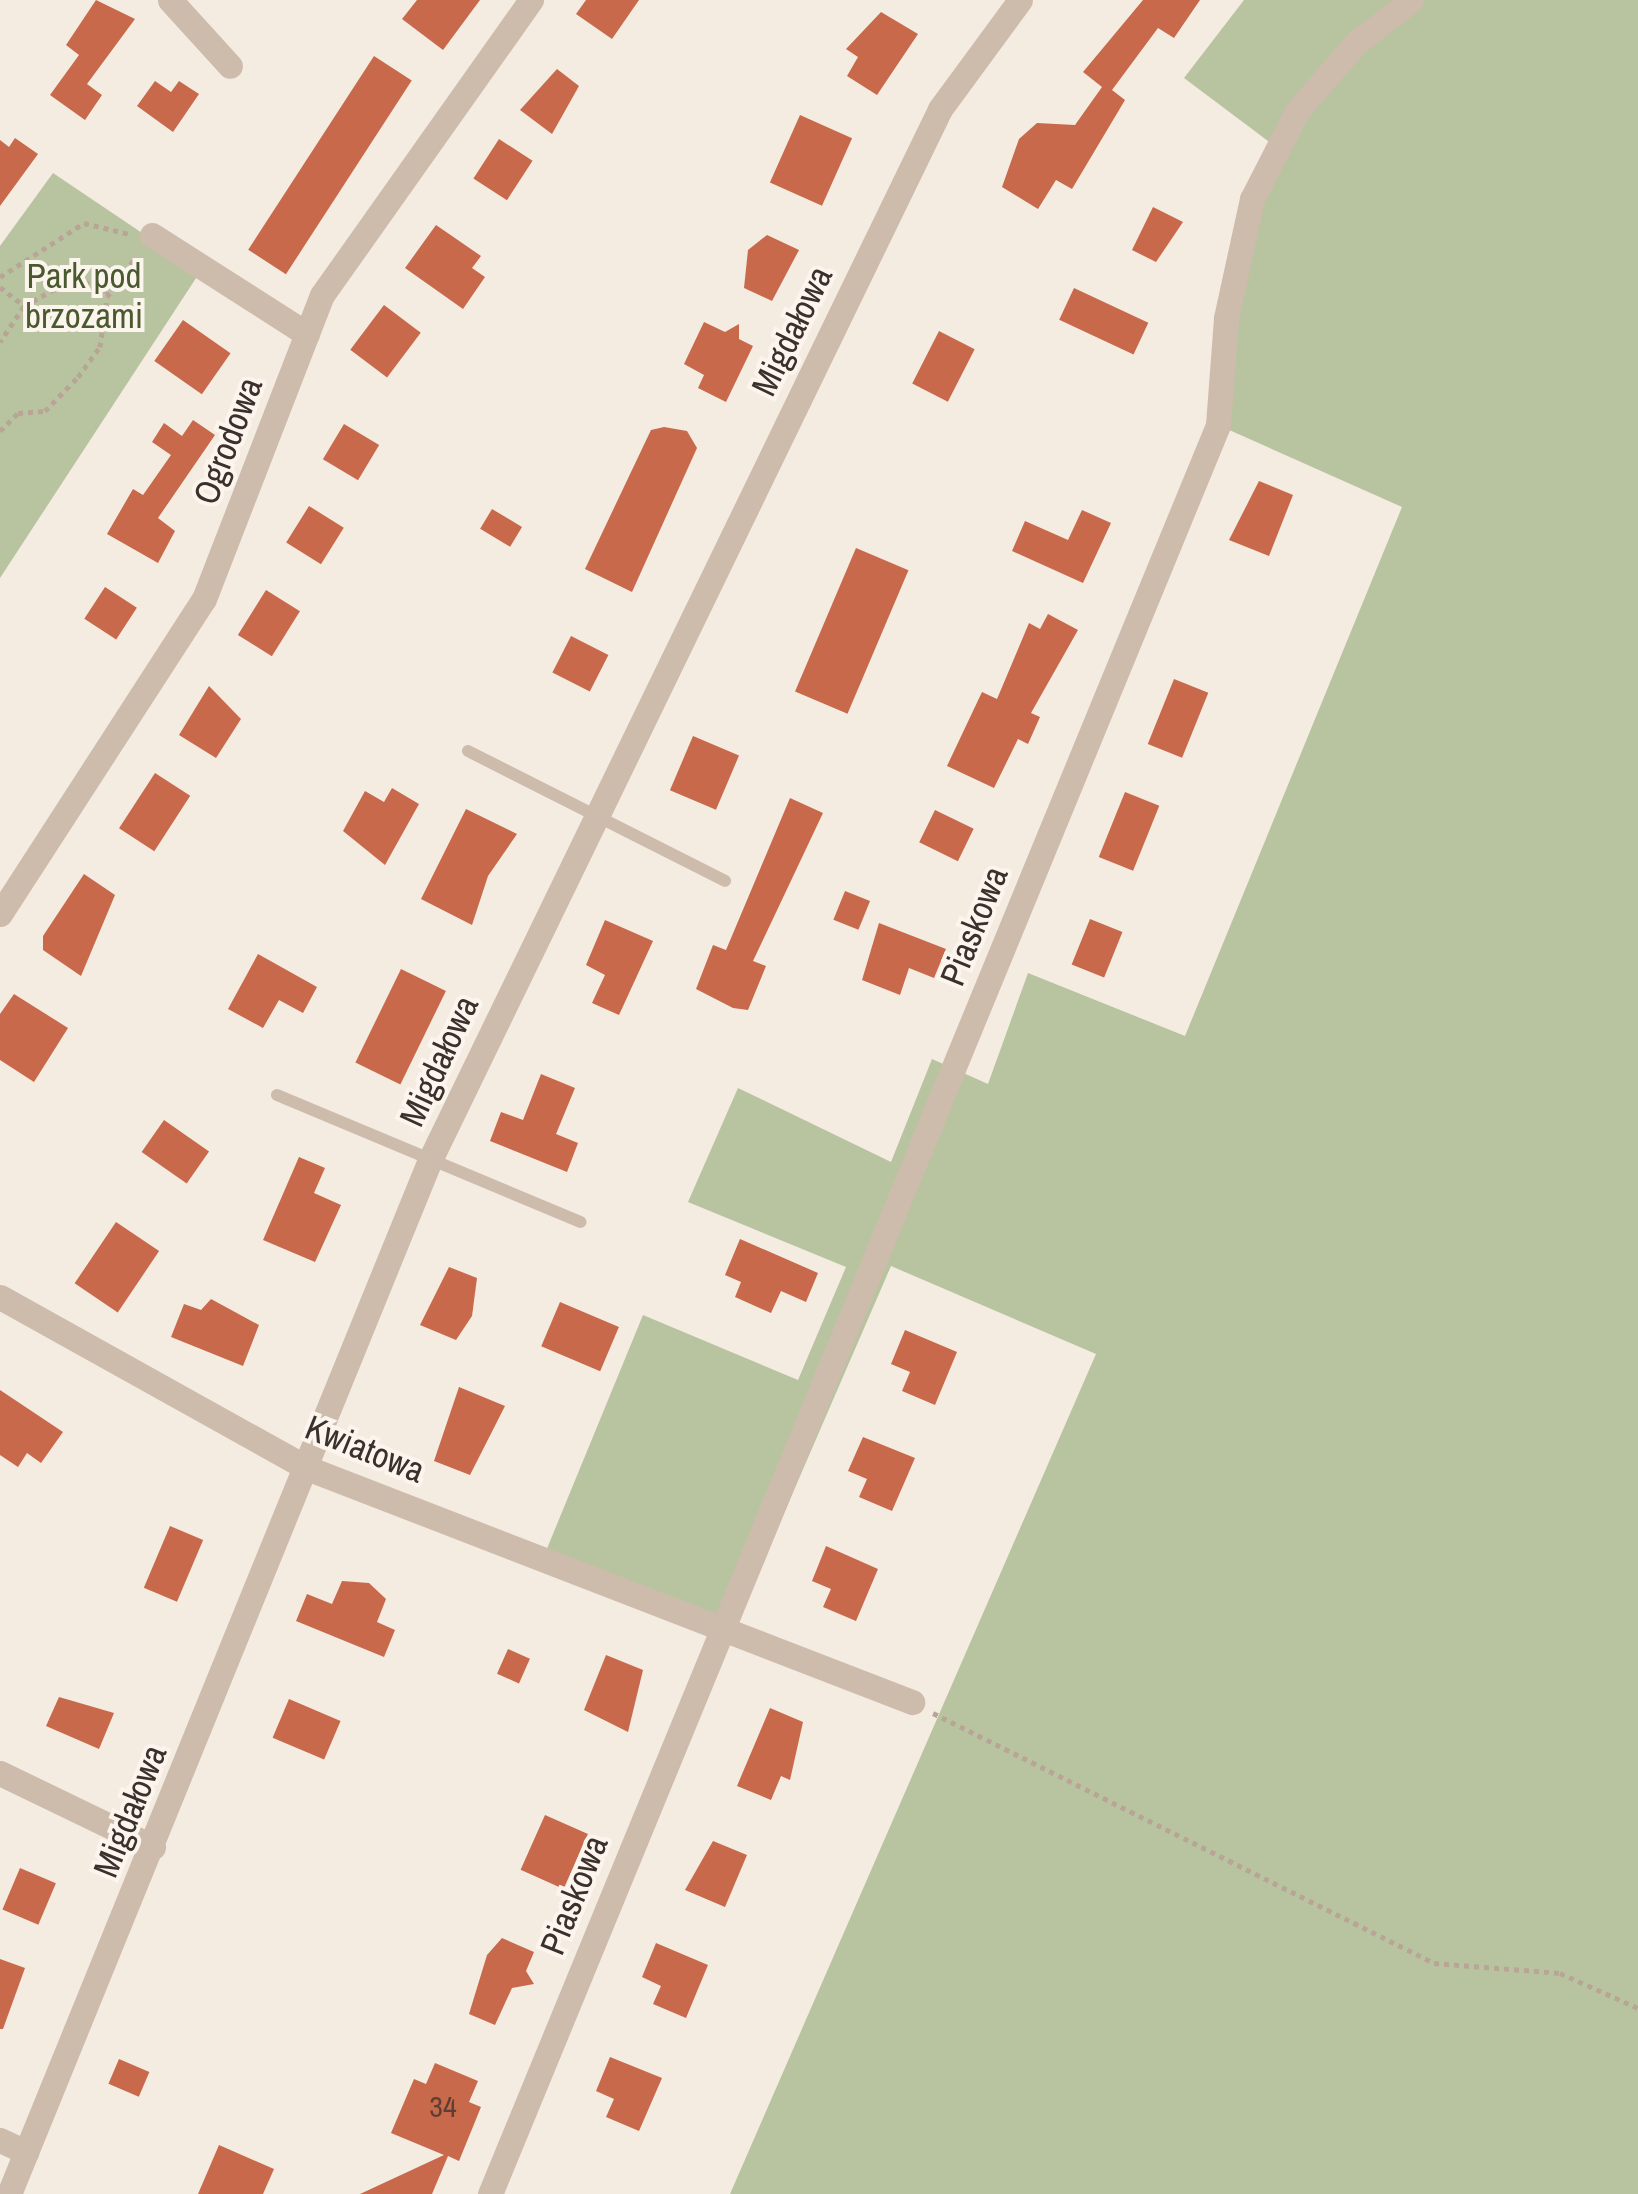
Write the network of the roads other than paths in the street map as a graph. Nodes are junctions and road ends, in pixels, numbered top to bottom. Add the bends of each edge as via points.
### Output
1 (170, 0) edge
2 (531, 0) edge
3 (1020, 0) edge
4 (1410, 0) edge
5 (230, 66) dead end
6 (152, 235) road end
7 (308, 334) junction
8 (468, 751) dead end
9 (594, 815) junction
10 (725, 881) dead end
11 (3, 901) edge
12 (277, 1094) dead end
13 (431, 1159) junction
14 (582, 1222) dead end
15 (0, 1296) edge
16 (308, 1468) junction
17 (723, 1623) junction
18 (912, 1702) road end
19 (0, 1773) edge
20 (153, 1847) junction
21 (0, 2140) edge
22 (26, 2152) junction
23 (9, 2194) edge
24 (490, 2194) edge

1 - 5 street
2 - 7 street, Ogrodowa via 322,294
3 - 9 street, Migdałowa via 940,110
4 - 17 street, Piaskowa via 1356,43 1297,111 1238,243 1218,424
6 - 7 street
7 - 11 street, Ogrodowa via 204,598
8 - 9 lane
9 - 10 lane
9 - 13 street, Migdałowa
12 - 13 lane
13 - 14 lane
13 - 16 street, Migdałowa
15 - 16 street, Kwiatowa
16 - 17 street, Kwiatowa
16 - 20 street, Migdałowa
17 - 18 street
17 - 24 street, Piaskowa
19 - 20 street
20 - 22 street, Migdałowa
21 - 22 street
22 - 23 street, Migdałowa

